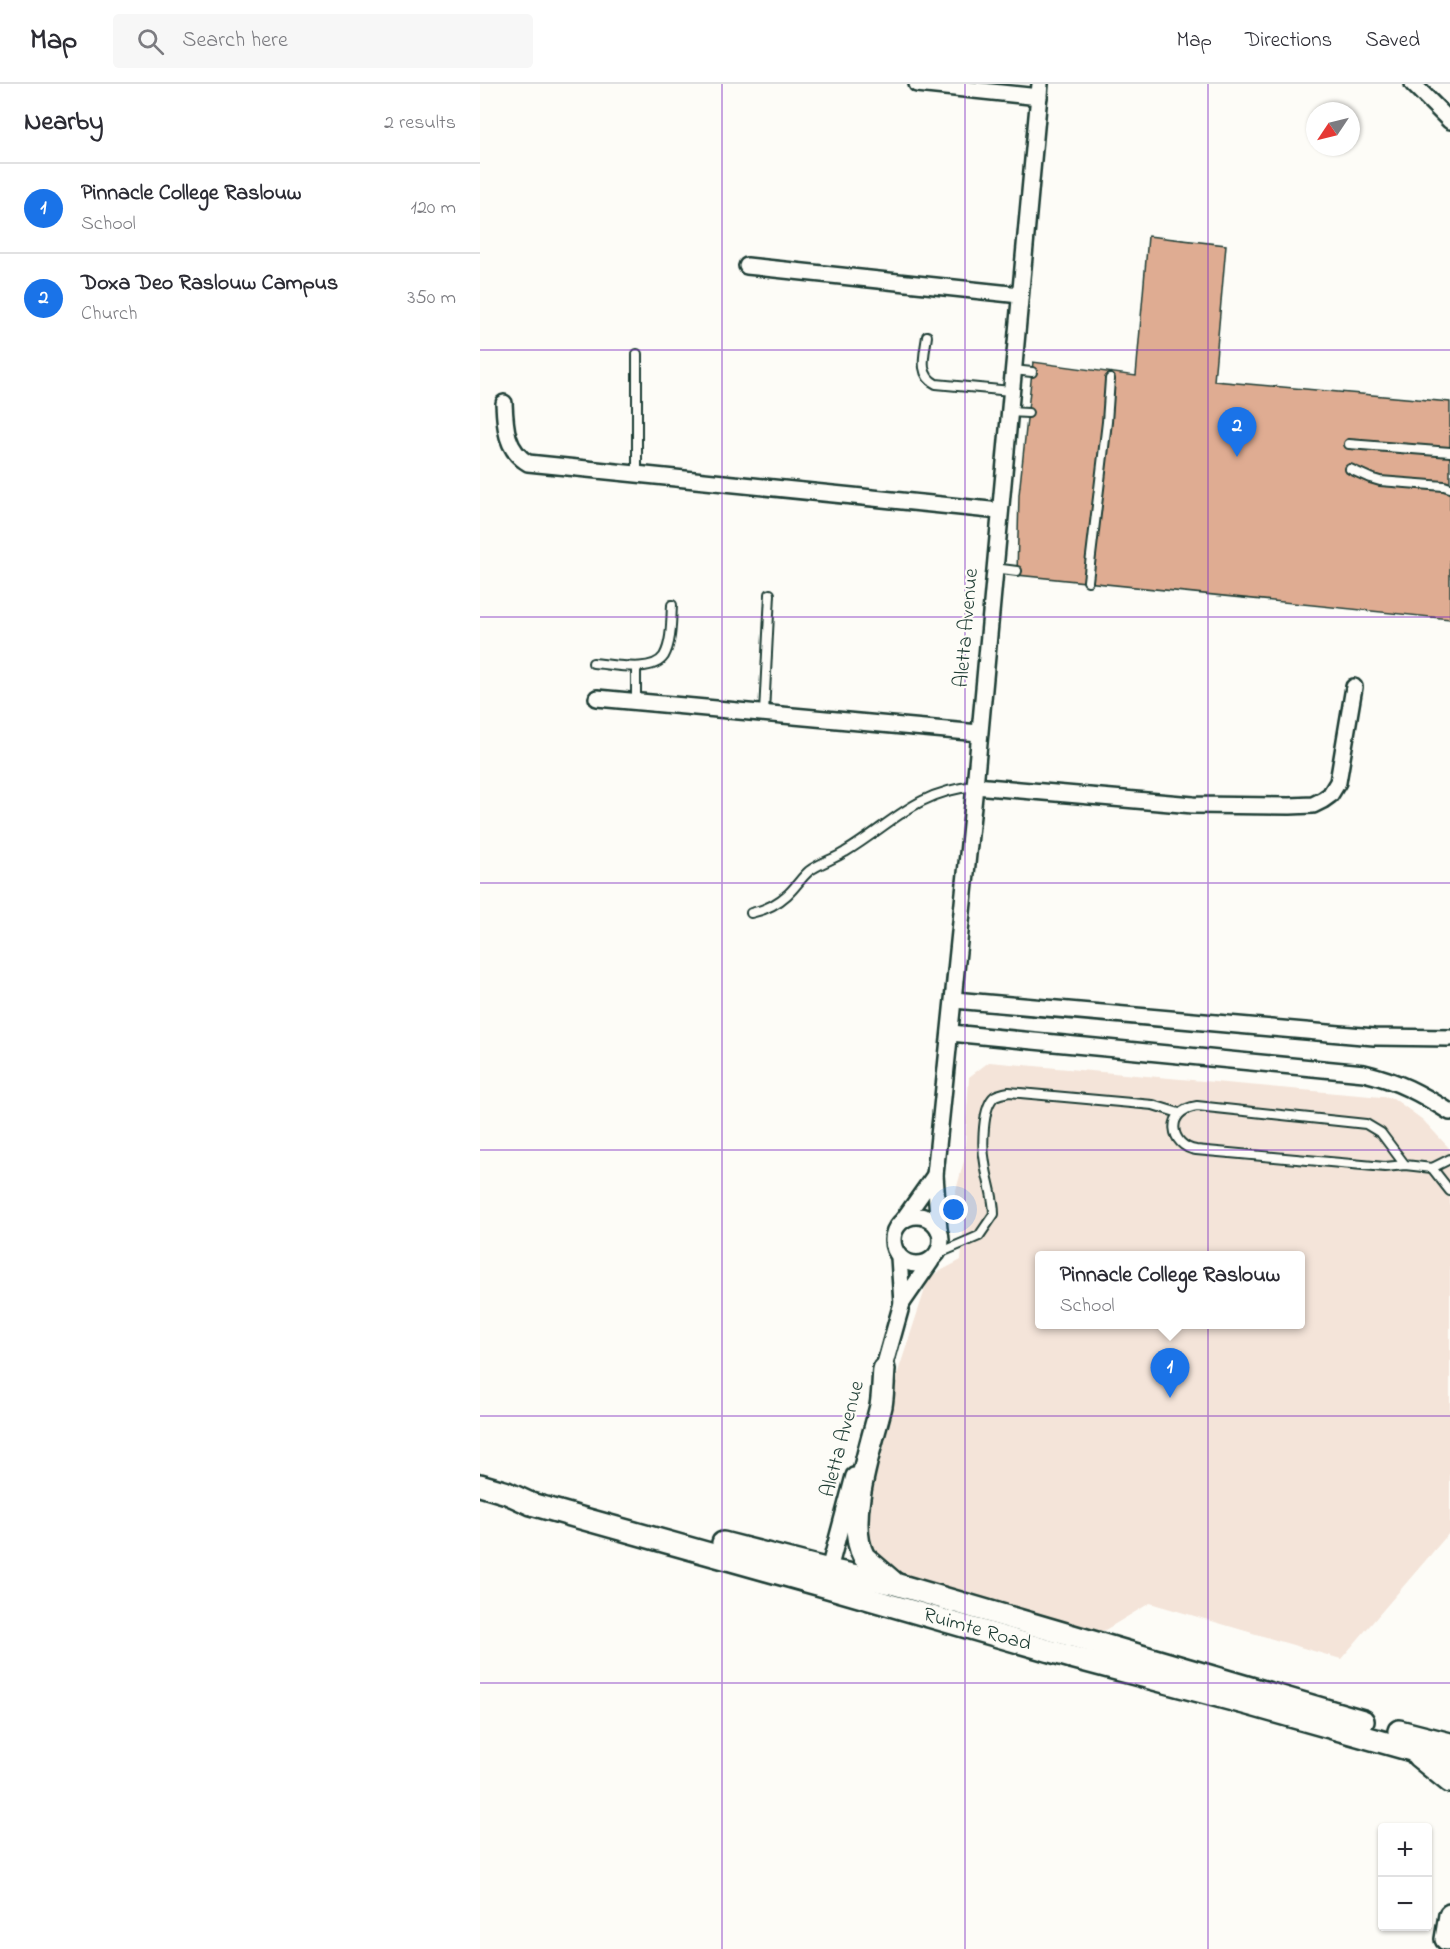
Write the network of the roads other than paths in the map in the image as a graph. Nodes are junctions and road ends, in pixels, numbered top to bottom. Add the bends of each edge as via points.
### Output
1 (916, 84) edge
2 (1413, 84) edge
3 (1039, 90) edge
4 (1450, 121) edge
5 (747, 266) dead end
6 (1020, 295) junction
7 (927, 336) dead end
8 (636, 354) dead end
9 (1013, 370) junction
10 (1032, 372) dead end
11 (1110, 379) dead end
12 (1011, 391) junction
13 (504, 403) dead end
14 (1009, 412) junction
15 (1028, 413) dead end
16 (1349, 444) dead end
17 (1450, 452) edge
18 (1350, 469) dead end
19 (637, 474) junction
20 (1450, 488) edge
21 (1000, 511) junction
22 (994, 568) junction
23 (1017, 571) dead end
24 (1088, 581) dead end
25 (770, 594) dead end
26 (672, 605) dead end
27 (593, 663) dead end
28 (636, 667) junction
29 (1354, 687) dead end
30 (597, 698) dead end
31 (636, 702) junction
32 (764, 713) junction
33 (979, 733) junction
34 (975, 786) junction
35 (751, 914) dead end
36 (954, 1000) junction
37 (951, 1032) junction
38 (1450, 1038) edge
39 (1179, 1113) junction
40 (1450, 1113) edge
41 (1450, 1128) edge
42 (1450, 1159) edge
43 (1405, 1165) junction
44 (1432, 1168) junction
45 (935, 1175) junction
46 (1450, 1191) edge
47 (903, 1220) junction
48 (939, 1230) junction
49 (899, 1257) junction
50 (934, 1258) junction
51 (902, 1303) junction
52 (884, 1369) junction
53 (480, 1485) edge
54 (826, 1578) junction
55 (895, 1584) junction
56 (1450, 1744) edge
57 (1409, 1748) junction
58 (1450, 1761) edge
59 (1450, 1782) edge
60 (1450, 1915) edge
61 (1446, 1938) edge

1 - 3 street
2 - 4 street
3 - 6 street, Aletta Avenue
5 - 6 street
6 - 9 street, Aletta Avenue
7 - 12 lane via 924,373 929,381
8 - 19 lane
9 - 10 lane
9 - 12 street, Aletta Avenue
11 - 24 lane
12 - 14 street, Aletta Avenue
13 - 19 street via 511,445 528,464
14 - 15 lane
14 - 21 street, Aletta Avenue
16 - 17 lane
18 - 20 lane via 1380,481
19 - 21 street
21 - 22 street, Aletta Avenue
22 - 23 lane
22 - 33 street, Aletta Avenue
25 - 32 lane
26 - 28 lane via 664,656 656,663
27 - 28 lane
28 - 31 lane
29 - 34 street via 1338,782 1330,795 1313,805 1193,805
30 - 31 street
31 - 32 street
32 - 33 street
33 - 34 street, Aletta Avenue
34 - 35 lane via 940,792 904,810 809,872 776,904
34 - 36 street, Aletta Avenue
36 - 37 street, Aletta Avenue
36 - 38 street via 1374,1037
37 - 40 street via 1364,1073 1397,1082
37 - 45 street, Aletta Avenue
39 - 43 lane via 1197,1106 1366,1124 1381,1133
39 - 43 lane via 1175,1133 1190,1149 1385,1167
39 - 50 lane via 1153,1105 1009,1092 998,1095 987,1108 985,1121 984,1161 994,1214 979,1236
40 - 41 street
42 - 44 lane
43 - 44 lane
44 - 46 lane
45 - 47 street, Aletta Avenue
45 - 48 street, Aletta Avenue
47 - 48 street via 919,1216
47 - 49 street via 893,1234 894,1250
48 - 50 street via 940,1247
49 - 50 street via 914,1265
49 - 51 street, Aletta Avenue
50 - 51 street, Aletta Avenue
51 - 52 street, Aletta Avenue
52 - 54 street, Aletta Avenue
52 - 55 main road via 881,1403 864,1469 857,1531 864,1557
53 - 54 main road, Ruimte Road via 531,1504
54 - 55 main road, Ruimte Road
54 - 57 main road, Ruimte Road via 1071,1657
55 - 56 main road, Ruimte Road
57 - 58 main road, Ruimte Road
57 - 59 main road
60 - 61 main road

